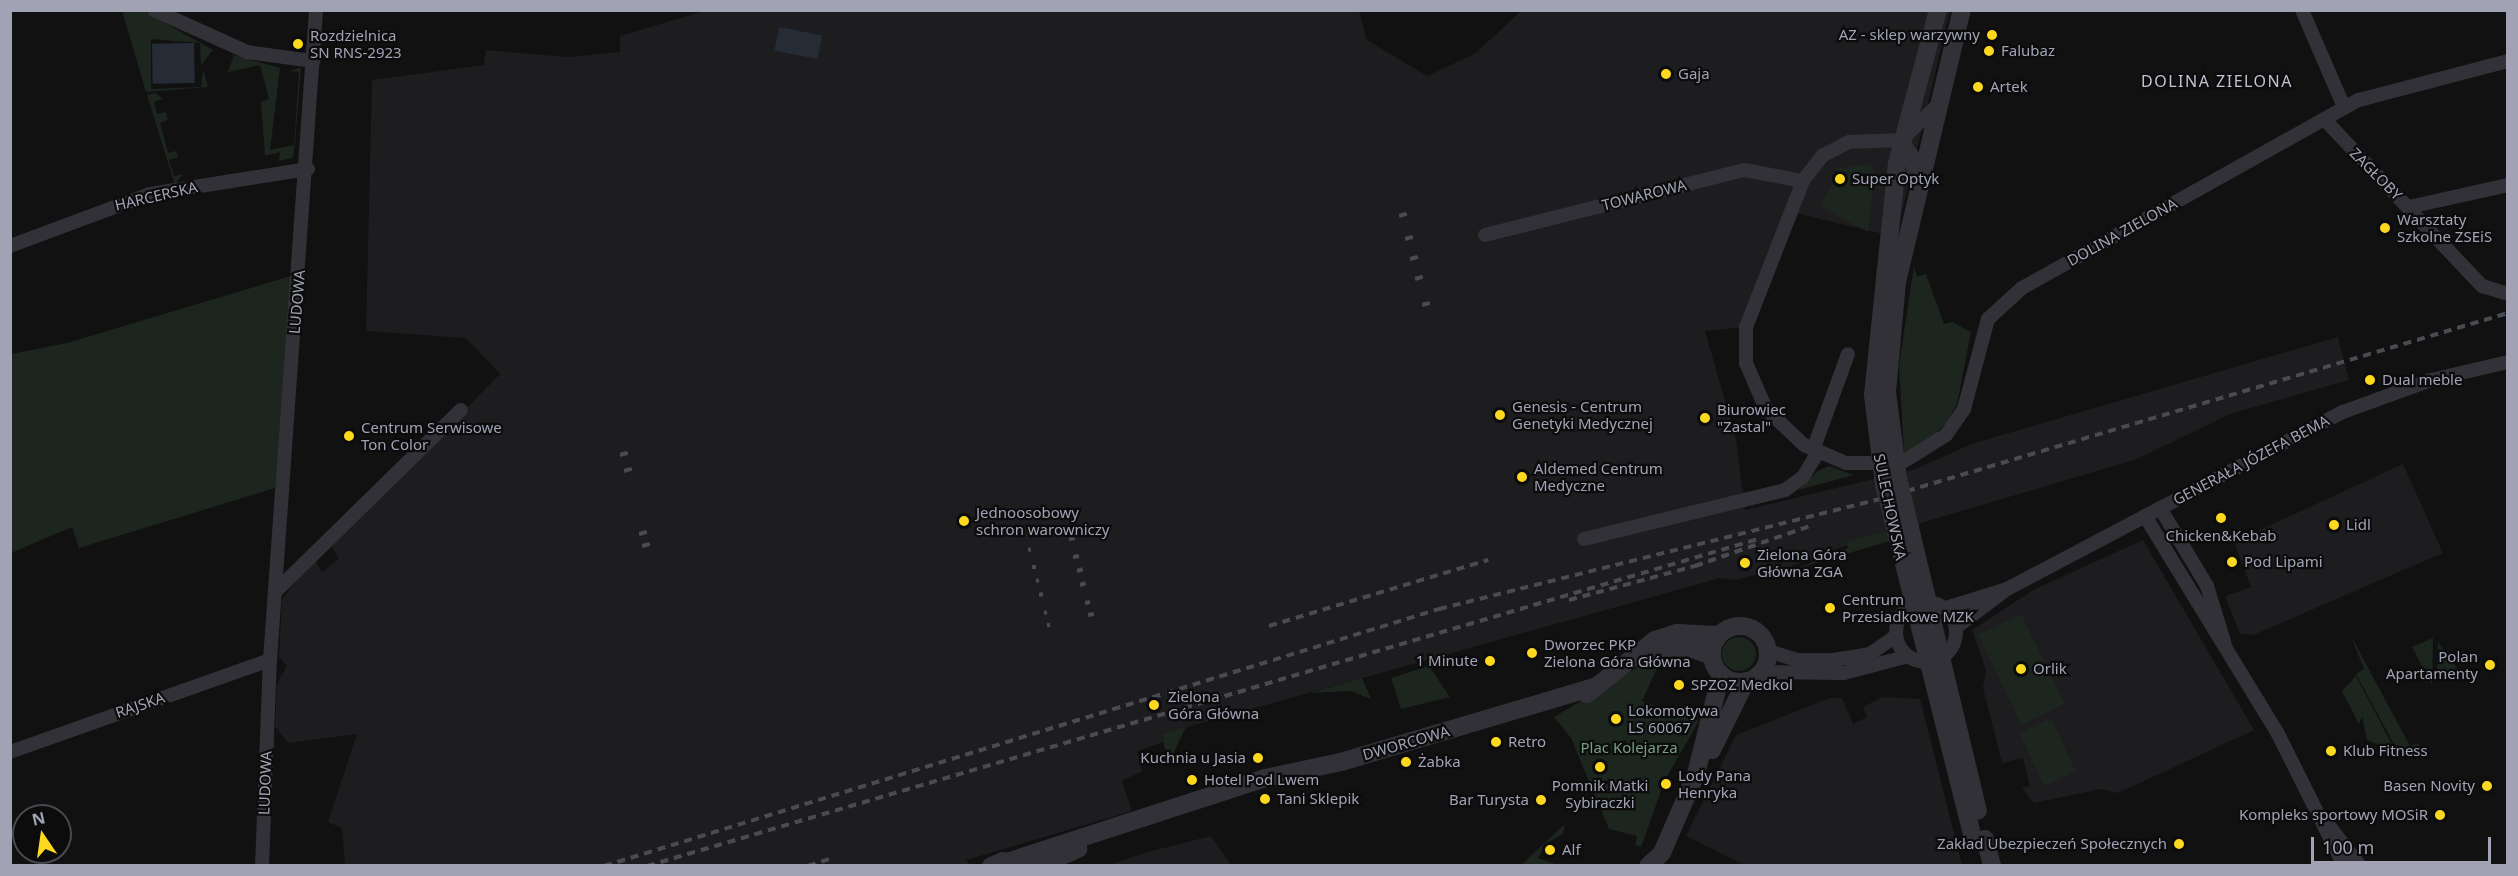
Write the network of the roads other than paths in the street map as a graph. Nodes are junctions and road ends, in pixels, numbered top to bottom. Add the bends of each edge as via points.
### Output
1 (154, 10) edge
2 (316, 10) edge
3 (1938, 10) edge
4 (1962, 10) edge
5 (2302, 10) edge
6 (313, 61) junction
7 (2508, 61) edge
8 (1940, 102) junction
9 (2344, 107) junction
10 (2325, 120) junction
11 (1901, 140) junction
12 (308, 169) junction
13 (1803, 181) junction
14 (2508, 185) edge
15 (1916, 202) junction
16 (2409, 207) junction
17 (1485, 235) dead end
18 (10, 246) edge
19 (2508, 294) edge
20 (1848, 354) dead end
21 (2508, 362) edge
22 (1880, 393) junction
23 (461, 410) dead end
24 (1816, 451) junction
25 (2160, 508) junction
26 (2145, 516) junction
27 (1584, 539) dead end
28 (2007, 589) junction
29 (275, 592) junction
30 (1948, 608) junction
31 (1958, 626) junction
32 (1719, 635) junction
33 (1894, 637) junction
34 (2225, 645) junction
35 (1768, 651) junction
36 (1643, 652) junction
37 (1713, 656) junction
38 (1905, 657) junction
39 (270, 660) junction
40 (1762, 672) junction
41 (1720, 674) junction
42 (1746, 681) junction
43 (10, 752) edge
44 (1696, 774) junction
45 (1138, 823) junction
46 (2327, 823) junction
47 (1980, 840) junction
48 (1013, 863) edge
49 (1656, 864) edge
50 (262, 866) edge
51 (991, 866) edge
52 (1039, 866) edge
53 (1980, 866) edge
54 (1992, 866) edge
55 (2344, 866) edge
56 (2361, 866) edge

1 - 6 street via 247,52
2 - 6 street, LUDOWA
3 - 11 street, SULECHOWSKA
4 - 8 street, SULECHOWSKA
5 - 9 street
6 - 12 street, LUDOWA
7 - 9 street, DOLINA ZIELONA via 2408,85
8 - 11 street
8 - 15 street, SULECHOWSKA
9 - 10 street, DOLINA ZIELONA
10 - 16 street, ZAGŁOBY
10 - 24 street, DOLINA ZIELONA via 2007,297 1982,332 1959,418 1929,450 1876,467
11 - 13 street via 1869,139 1838,146 1815,163
11 - 15 street, SULECHOWSKA via 1912,155
11 - 22 street, SULECHOWSKA via 1877,318
12 - 18 street, HARCERSKA via 150,194
12 - 29 street, LUDOWA
13 - 17 street, TOWAROWA via 1744,170
13 - 24 street via 1746,327 1744,344 1753,387 1766,409
14 - 16 street
15 - 22 street, SULECHOWSKA via 1891,316
16 - 19 street, ZAGŁOBY via 2482,286
20 - 24 street
21 - 25 street, GENERAŁA JÓZEFA BEMA via 2365,402
22 - 47 street, SULECHOWSKA, bridge via 1886,495
23 - 29 street
24 - 27 street via 1785,490
25 - 26 street, GENERAŁA JÓZEFA BEMA
25 - 34 street via 2207,586
26 - 28 street, GENERAŁA JÓZEFA BEMA
26 - 34 street
28 - 30 street, GENERAŁA JÓZEFA BEMA
28 - 31 street, GENERAŁA JÓZEFA BEMA
29 - 39 street, LUDOWA
30 - 31 street
30 - 33 street via 1926,604 1910,609
31 - 38 street via 1956,639 1942,656
32 - 35 street via 1731,627 1749,627 1762,636
32 - 36 street, DWORCOWA via 1669,634
32 - 37 street
33 - 35 street via 1870,654 1833,660 1797,660
33 - 38 street
34 - 46 street
35 - 40 street
36 - 37 street, DWORCOWA via 1680,646
36 - 45 street, DWORCOWA via 1582,698 1528,714 1514,712 1297,772
37 - 41 street
38 - 40 street via 1844,673
39 - 43 street, RAJSKA
39 - 50 street, LUDOWA
40 - 42 street
41 - 42 street
41 - 44 street
42 - 44 street
44 - 49 street
45 - 48 street, DWORCOWA via 1118,824
45 - 52 street, DWORCOWA via 1124,834
46 - 55 street
46 - 56 street
47 - 53 street, SULECHOWSKA
47 - 54 street, SULECHOWSKA
48 - 51 street, DWORCOWA

